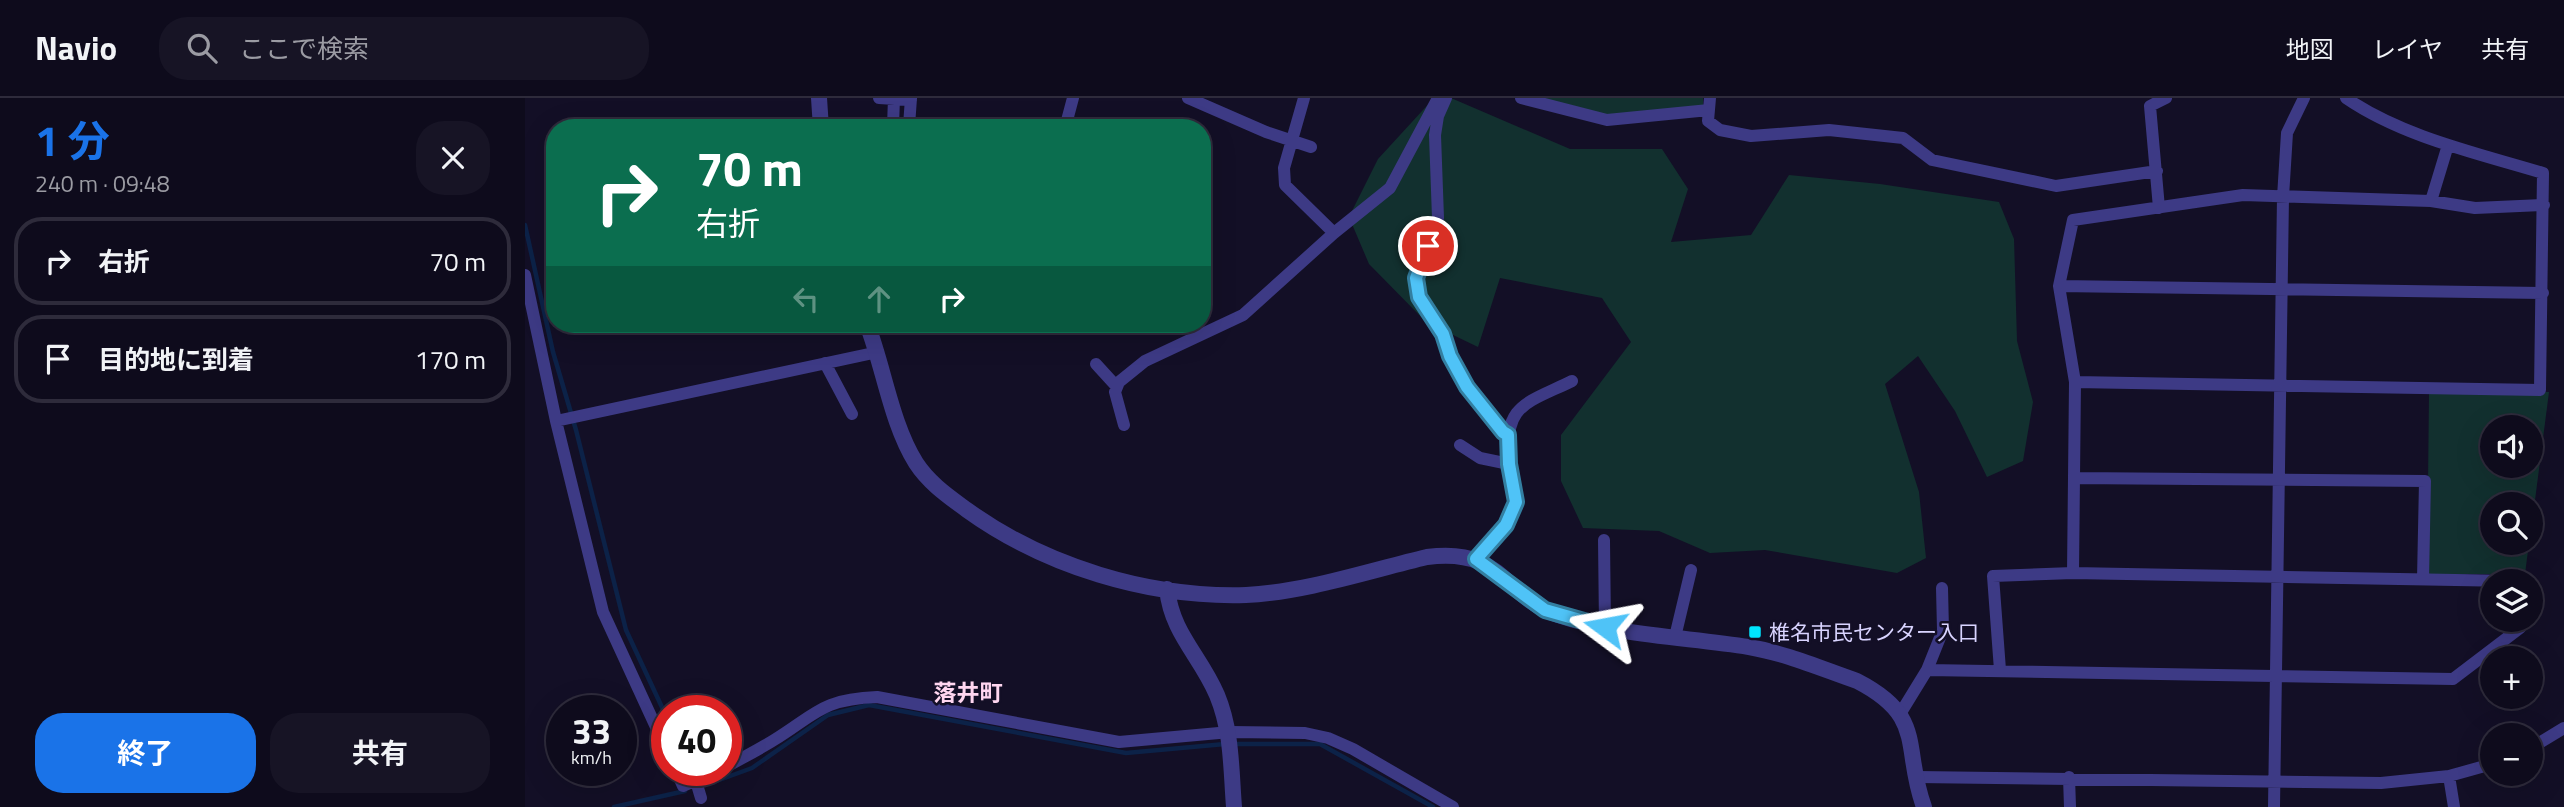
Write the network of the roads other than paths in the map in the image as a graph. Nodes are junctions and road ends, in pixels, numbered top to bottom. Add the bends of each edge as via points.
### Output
1 (819, 98) edge
2 (879, 98) edge
3 (894, 98) edge
4 (1073, 98) edge
5 (1188, 98) edge
6 (1304, 98) edge
7 (1439, 98) edge
8 (1447, 98) edge
9 (1521, 98) edge
10 (2166, 98) edge
11 (2304, 98) edge
12 (2346, 98) edge
13 (911, 99) edge
14 (1709, 104) edge
15 (820, 119) edge
16 (893, 119) edge
17 (910, 119) edge
18 (1067, 119) edge
19 (1291, 140) junction
20 (2448, 145) junction
21 (1311, 147) dead end
22 (2157, 171) junction
23 (2283, 197) junction
24 (2431, 201) junction
25 (2544, 205) junction
26 (2159, 208) junction
27 (1334, 233) junction
28 (525, 275) edge
29 (2059, 286) junction
30 (2281, 289) junction
31 (2543, 293) junction
32 (1211, 329) edge
33 (871, 333) edge
34 (1203, 333) edge
35 (878, 352) junction
36 (825, 363) junction
37 (1096, 364) dead end
38 (1572, 381) dead end
39 (2075, 382) junction
40 (2279, 386) junction
41 (1117, 387) junction
42 (852, 414) dead end
43 (556, 421) junction
44 (1124, 425) dead end
45 (1508, 435) junction
46 (1460, 445) dead end
47 (1509, 464) junction
48 (2074, 478) junction
49 (2280, 480) junction
50 (1604, 540) dead end
51 (1476, 559) junction
52 (1691, 570) dead end
53 (2073, 573) junction
54 (2280, 576) junction
55 (2423, 579) junction
56 (2480, 580) edge
57 (1942, 588) dead end
58 (1167, 589) junction
59 (1605, 627) junction
60 (2515, 632) edge
61 (1675, 637) junction
62 (1927, 670) junction
63 (2000, 670) junction
64 (2278, 675) junction
65 (1900, 714) junction
66 (651, 716) edge
67 (2564, 728) edge
68 (1230, 732) junction
69 (2543, 741) edge
70 (742, 758) edge
71 (2480, 767) edge
72 (2449, 776) junction
73 (1917, 777) junction
74 (2069, 777) junction
75 (2274, 781) junction
76 (697, 786) edge
77 (701, 798) dead end
78 (1234, 807) edge
79 (1453, 807) edge
80 (1924, 807) edge
81 (2070, 807) edge
82 (2274, 807) edge
83 (2454, 807) edge

1 - 15 street
2 - 3 street
3 - 13 street
3 - 16 street
4 - 18 street
5 - 19 street
6 - 19 street
7 - 27 street via 1390,188
8 - 45 street via 1435,135 1438,218 1418,270 1419,297 1443,334 1467,387
9 - 14 street via 1607,120
10 - 22 street via 2150,106
11 - 23 street via 2287,133
12 - 20 street via 2369,114
13 - 17 street
14 - 22 street via 1708,121 1720,130 1751,136 1829,130 1903,138 1932,160 2056,186
19 - 21 street
19 - 27 street via 1285,186
20 - 24 street
20 - 25 street via 2543,173
22 - 26 street
23 - 24 street
23 - 26 street via 2243,195
23 - 30 street
24 - 25 street via 2475,208
25 - 31 street
26 - 29 street via 2073,220
27 - 32 street via 1243,314
28 - 43 street
29 - 30 street
29 - 39 street
30 - 31 street
30 - 40 street
31 - 40 street via 2540,390
33 - 35 street
34 - 41 street via 1145,361
35 - 36 street
35 - 58 street via 908,446 938,488 1002,535 1033,549 1119,580
36 - 42 street
36 - 43 street
37 - 41 street
38 - 45 street via 1521,406 1511,416
39 - 40 street
39 - 48 street
40 - 49 street
41 - 44 street
43 - 66 street via 603,612
45 - 47 street
46 - 47 street via 1481,458
47 - 51 street via 1516,502 1506,525
48 - 49 street
48 - 53 street
49 - 54 street
49 - 55 street via 2425,481
50 - 59 street
51 - 58 street via 1427,557 1245,595
51 - 59 street via 1545,610
52 - 61 street
53 - 54 street
53 - 63 street via 1993,576
54 - 55 street
54 - 64 street
55 - 56 street
57 - 62 street via 1943,630
58 - 68 street via 1174,624 1216,694
59 - 61 street
60 - 64 street via 2453,679
61 - 65 street via 1752,648 1857,681 1889,700
62 - 63 street
62 - 65 street
63 - 64 street
64 - 75 street
65 - 73 street via 1910,733
67 - 69 street
68 - 70 street via 1119,742 877,697 855,698 812,712
68 - 78 street
68 - 79 street via 1305,733 1328,738
71 - 72 street
72 - 75 street via 2381,783
72 - 83 street
73 - 74 street
73 - 80 street
74 - 75 street
74 - 81 street
75 - 82 street
76 - 77 street

